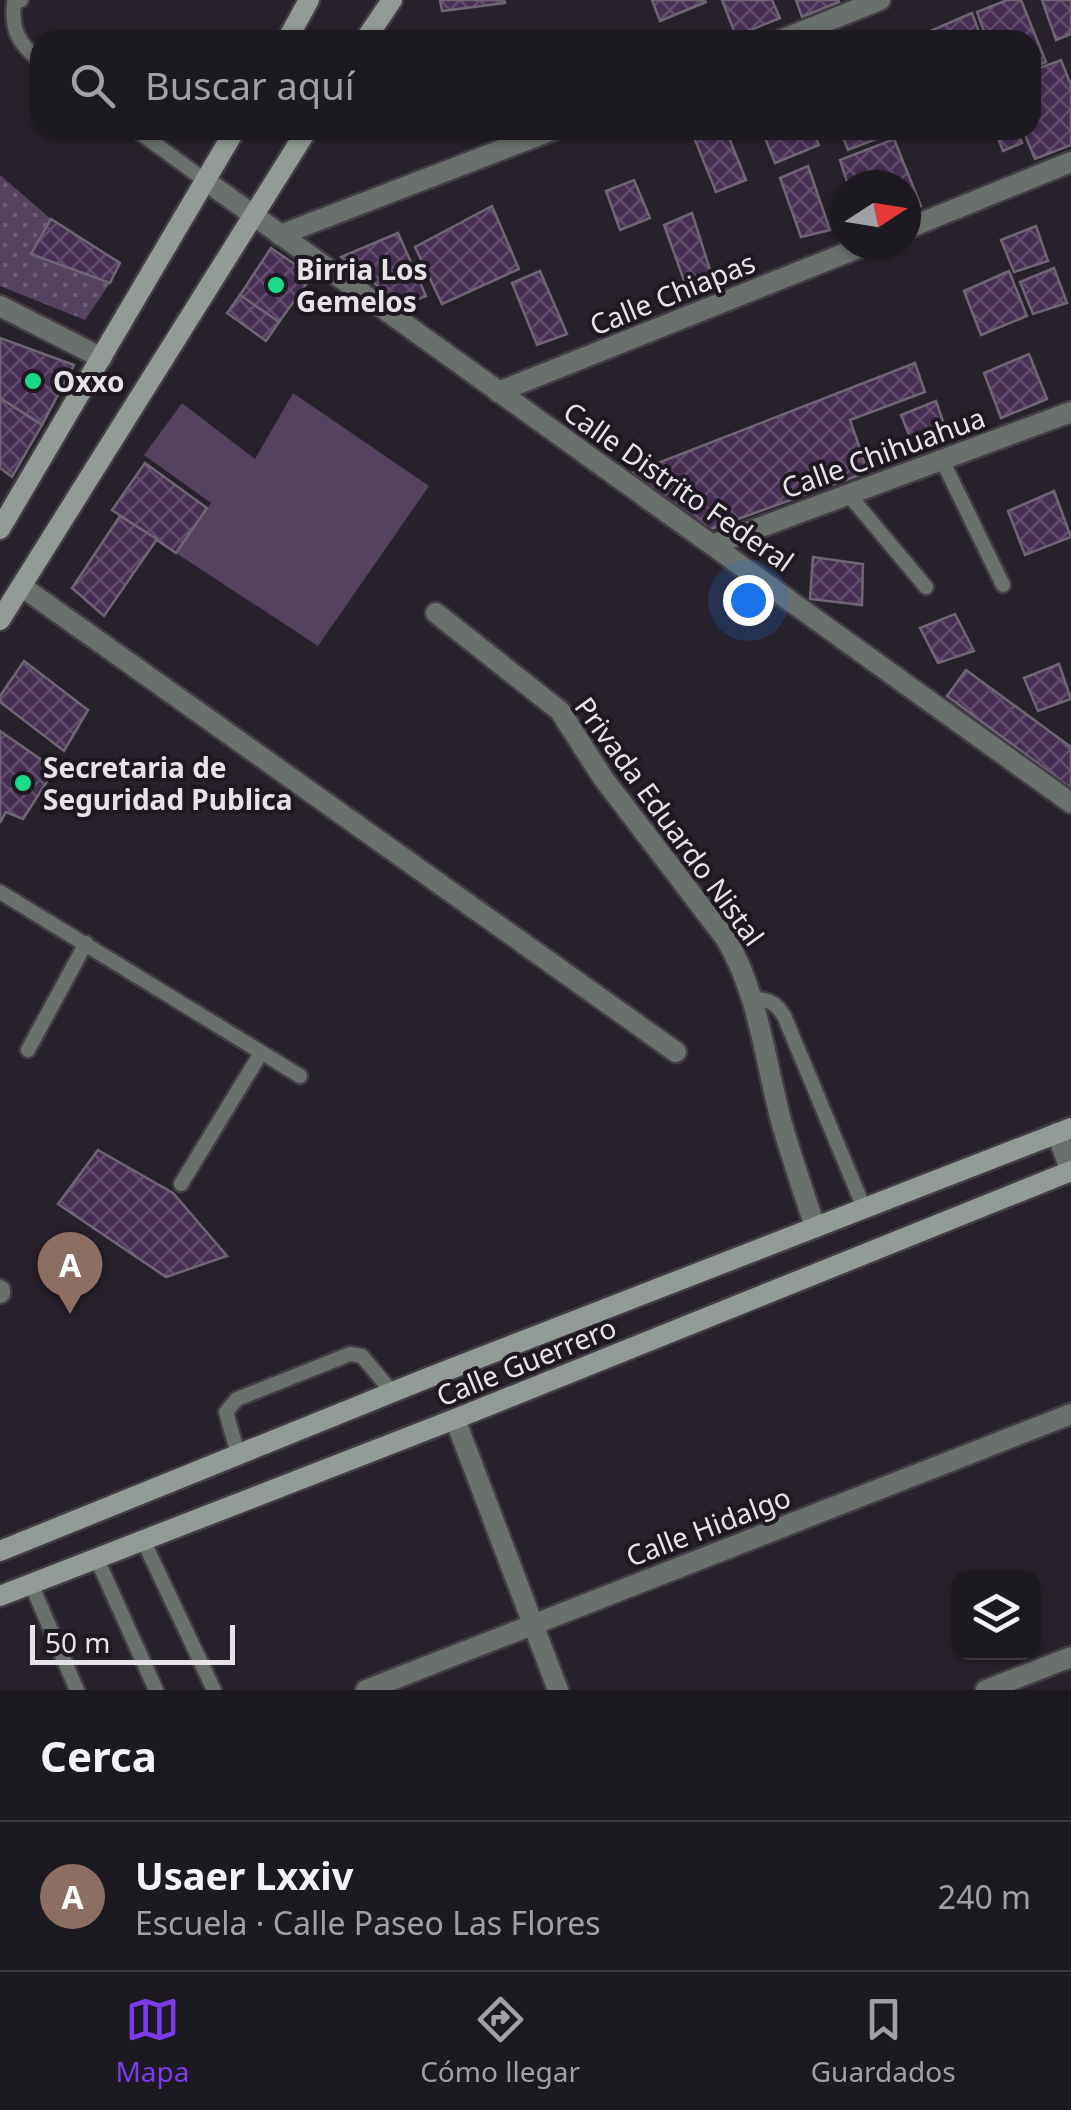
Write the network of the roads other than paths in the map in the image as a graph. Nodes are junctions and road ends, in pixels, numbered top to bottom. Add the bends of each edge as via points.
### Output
1 (20, 0) edge
2 (309, 0) edge
3 (392, 0) edge
4 (880, 0) edge
5 (292, 30) edge
6 (372, 30) edge
7 (806, 30) edge
8 (30, 53) edge
9 (150, 140) edge
10 (229, 140) edge
11 (301, 140) edge
12 (528, 140) edge
13 (1071, 162) edge
14 (206, 181) junction
15 (254, 216) junction
16 (921, 223) edge
17 (280, 235) junction
18 (831, 259) edge
19 (0, 306) edge
20 (102, 358) junction
21 (498, 392) junction
22 (1071, 412) edge
23 (942, 460) junction
24 (848, 495) junction
25 (0, 529) edge
26 (715, 544) junction
27 (21, 586) junction
28 (926, 586) dead end
29 (1004, 586) dead end
30 (436, 614) dead end
31 (0, 620) edge
32 (1071, 803) edge
33 (0, 892) edge
34 (86, 943) junction
35 (750, 998) junction
36 (28, 1050) dead end
37 (676, 1052) dead end
38 (261, 1053) junction
39 (300, 1076) dead end
40 (1064, 1130) edge
41 (1071, 1172) edge
42 (181, 1184) dead end
43 (864, 1208) junction
44 (815, 1228) junction
45 (392, 1392) junction
46 (1071, 1414) edge
47 (455, 1419) junction
48 (238, 1454) junction
49 (142, 1538) junction
50 (0, 1551) edge
51 (96, 1557) junction
52 (30, 1584) junction
53 (0, 1596) edge
54 (534, 1624) junction
55 (1071, 1656) edge
56 (77, 1690) edge
57 (156, 1690) edge
58 (214, 1690) edge
59 (366, 1690) edge
60 (558, 1690) edge
61 (986, 1690) edge

1 - 8 lane via 12,21
2 - 5 main road
3 - 6 main road
4 - 7 street
9 - 14 lane
10 - 14 main road
11 - 15 main road
12 - 17 street
13 - 16 street
14 - 15 street, Calle Distrito Federal
14 - 20 main road
15 - 17 street, Calle Distrito Federal
15 - 27 main road
17 - 21 street, Calle Distrito Federal
18 - 21 street, Calle Chiapas
19 - 20 street
20 - 25 main road
21 - 26 street, Calle Distrito Federal
22 - 23 street, Calle Chihuahua
23 - 24 street, Calle Chihuahua
23 - 29 lane
24 - 26 street, Calle Chihuahua
24 - 28 lane
26 - 32 street, Calle Distrito Federal
27 - 31 main road
27 - 37 street
30 - 35 street, Privada Eduardo Nistal via 560,712 713,919 739,960
33 - 34 lane
34 - 36 lane
34 - 38 lane
35 - 43 lane via 770,1000 785,1018
35 - 44 street, Privada Eduardo Nistal
38 - 39 lane
38 - 42 lane
40 - 41 street
40 - 43 main road, Calle Guerrero
41 - 47 main road, Calle Guerrero
43 - 44 main road, Calle Guerrero
44 - 45 main road, Calle Guerrero
45 - 48 main road, Calle Guerrero
45 - 48 lane via 362,1356 350,1354 302,1373 237,1400 226,1412
46 - 54 street, Calle Hidalgo
47 - 49 main road, Calle Guerrero
47 - 54 street
48 - 50 main road, Calle Guerrero
49 - 51 main road, Calle Guerrero
49 - 58 lane
51 - 52 main road, Calle Guerrero
51 - 57 lane
52 - 53 main road, Calle Guerrero
52 - 56 lane
54 - 59 street, Calle Hidalgo
54 - 60 street
55 - 61 street

